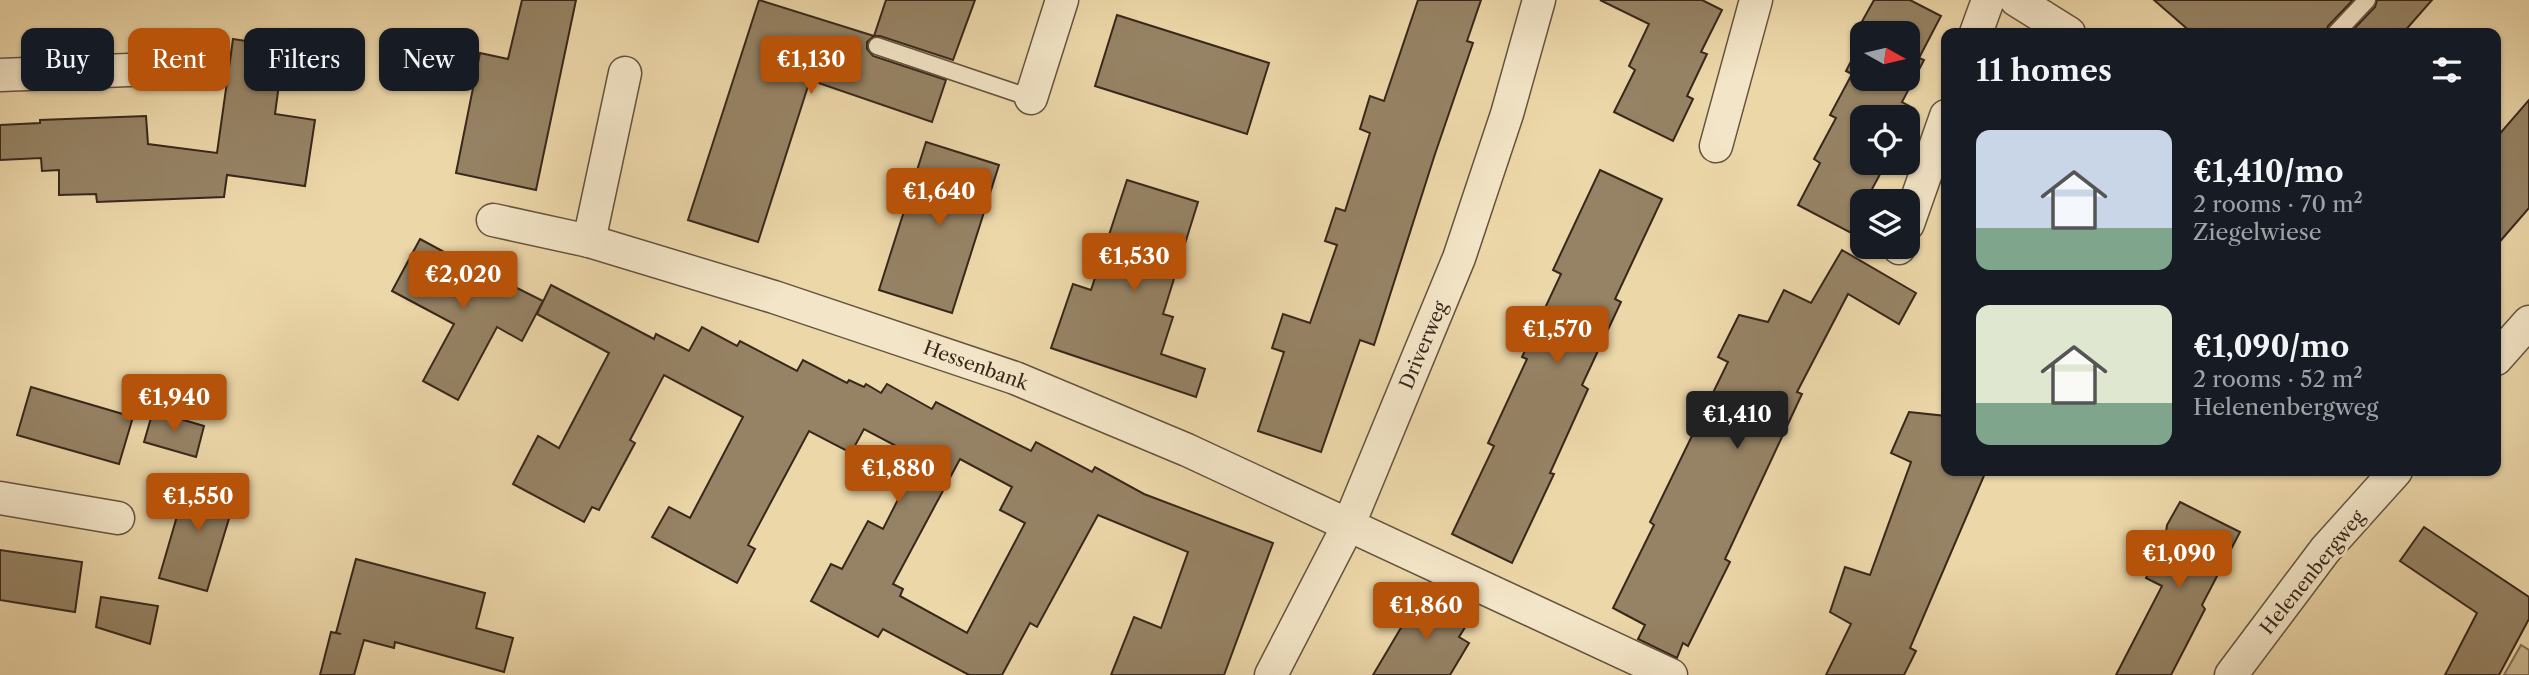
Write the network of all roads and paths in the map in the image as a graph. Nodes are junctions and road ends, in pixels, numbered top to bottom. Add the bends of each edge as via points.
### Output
1 (1062, 0) edge
2 (1539, 0) edge
3 (1756, 0) edge
4 (1988, 0) edge
5 (2016, 0) edge
6 (2367, 0) edge
7 (1978, 28) edge
8 (2061, 28) edge
9 (2341, 28) edge
10 (877, 46) dead end
11 (128, 70) edge
12 (625, 73) dead end
13 (0, 75) edge
14 (1031, 98) joint
15 (1941, 130) edge
16 (1716, 146) dead end
17 (1920, 189) edge
18 (493, 220) dead end
19 (589, 241) junction
20 (2514, 325) edge
21 (2501, 350) edge
22 (2392, 476) edge
23 (0, 499) edge
24 (118, 518) dead end
25 (1349, 524) junction
26 (1634, 667) edge
27 (1272, 675) edge
28 (1671, 675) edge
29 (2231, 675) edge

1 - 14 street
2 - 25 street, Driverweg via 1460,258
3 - 16 street
4 - 7 street
5 - 8 street
6 - 9 lane
10 - 14 lane
11 - 13 street
12 - 19 street
15 - 17 street
18 - 19 street, Hessenbank
19 - 25 street, Hessenbank via 972,362 1187,450
20 - 21 street
22 - 29 street, Helenenbergweg via 2325,550
23 - 24 street
25 - 26 street, Hessenbank
25 - 27 street, Driverweg
26 - 28 street, Hessenbank

